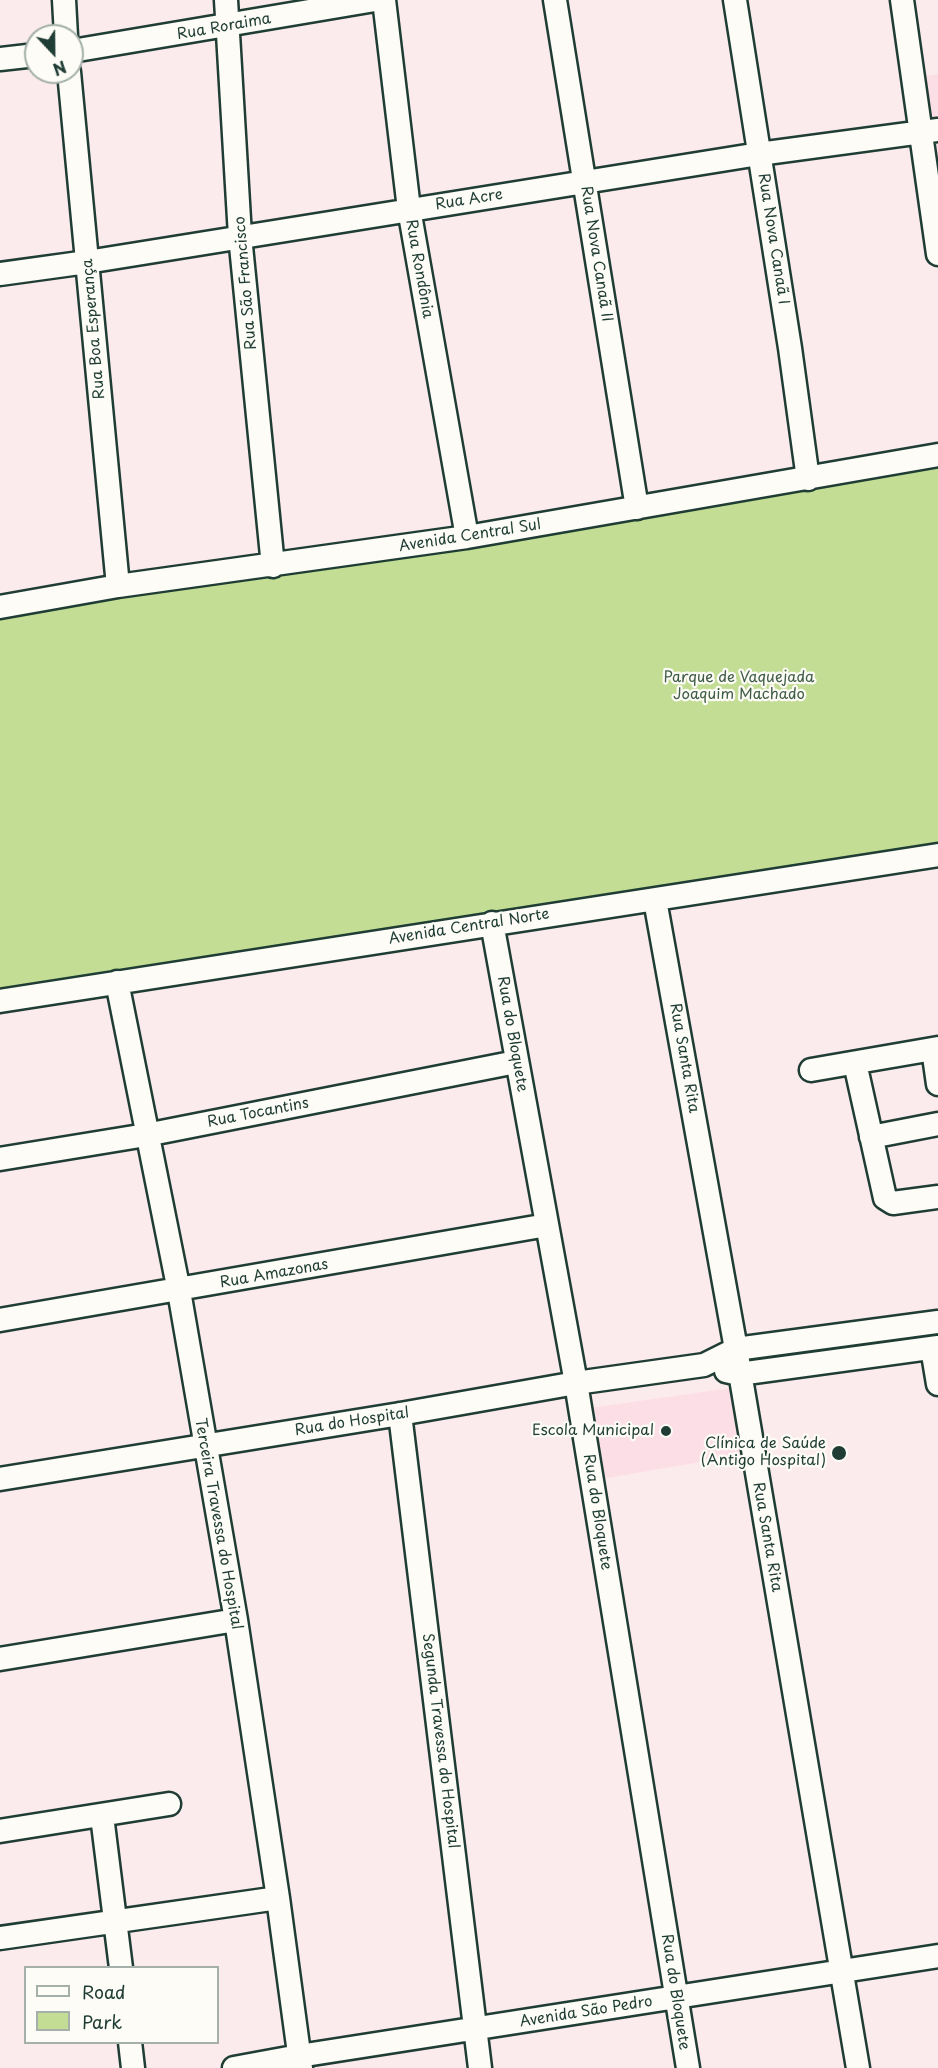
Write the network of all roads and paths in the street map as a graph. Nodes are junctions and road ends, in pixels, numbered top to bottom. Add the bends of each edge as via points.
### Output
1 (64, 0) edge
2 (226, 0) edge
3 (375, 0) edge
4 (384, 0) edge
5 (555, 0) edge
6 (735, 0) edge
7 (902, 0) edge
8 (911, 0) edge
9 (65, 24) edge
10 (228, 26) junction
11 (84, 49) edge
12 (24, 56) edge
13 (0, 59) edge
14 (70, 84) edge
15 (931, 131) edge
16 (759, 154) junction
17 (938, 175) edge
18 (584, 182) junction
19 (409, 209) junction
20 (240, 236) junction
21 (938, 254) edge
22 (87, 262) junction
23 (0, 274) edge
24 (938, 455) edge
25 (808, 479) junction
26 (637, 508) junction
27 (467, 537) junction
28 (273, 566) junction
29 (118, 586) junction
30 (0, 607) edge
31 (938, 855) edge
32 (655, 900) junction
33 (492, 923) junction
34 (117, 982) junction
35 (0, 1001) edge
36 (935, 1049) edge
37 (516, 1062) junction
38 (855, 1063) junction
39 (811, 1070) dead end
40 (938, 1084) edge
41 (938, 1124) edge
42 (146, 1135) junction
43 (871, 1137) junction
44 (0, 1160) edge
45 (938, 1197) edge
46 (547, 1225) junction
47 (178, 1291) junction
48 (0, 1320) edge
49 (938, 1322) edge
50 (935, 1347) edge
51 (736, 1349) junction
52 (704, 1365) junction
53 (739, 1374) junction
54 (576, 1383) junction
55 (938, 1384) edge
56 (400, 1414) junction
57 (204, 1445) junction
58 (0, 1479) edge
59 (236, 1620) junction
60 (0, 1659) edge
61 (169, 1804) dead end
62 (102, 1816) junction
63 (0, 1831) edge
64 (278, 1898) junction
65 (116, 1923) junction
66 (0, 1938) edge
67 (938, 1956) edge
68 (121, 1966) edge
69 (842, 1970) junction
70 (676, 1997) junction
71 (475, 2029) junction
72 (130, 2044) edge
73 (300, 2062) edge
74 (133, 2068) edge
75 (234, 2068) edge
76 (480, 2068) edge
77 (688, 2068) edge
78 (858, 2068) edge

1 - 9 street
2 - 10 street, Rua São Francisco
3 - 10 street, Rua Roraima
4 - 19 street, Rua Rondônia
5 - 18 street, Rua Nova Canaã II
6 - 16 street, Rua Nova Canaã I
7 - 15 street
8 - 15 street
10 - 11 street, Rua Roraima
10 - 20 street, Rua São Francisco
12 - 13 street
14 - 22 street, Rua Boa Esperança
15 - 16 street, Rua Acre
15 - 17 street
15 - 21 street
16 - 18 street, Rua Acre
16 - 25 street, Rua Nova Canaã I
18 - 19 street, Rua Acre
18 - 26 street, Rua Nova Canaã II
19 - 20 street, Rua Acre
19 - 27 street, Rua Rondônia
20 - 22 street, Rua Acre
20 - 28 street, Rua São Francisco
22 - 23 street, Rua Acre
22 - 29 street, Rua Boa Esperança
24 - 25 street, Avenida Central Sul
25 - 26 street, Avenida Central Sul
26 - 27 street, Avenida Central Sul
27 - 28 street, Avenida Central Sul
28 - 29 street, Avenida Central Sul
29 - 30 street, Avenida Central Sul
31 - 32 street, Avenida Central Norte
32 - 33 street, Avenida Central Norte
32 - 51 street, Rua Santa Rita
33 - 34 street, Avenida Central Norte
33 - 37 street, Rua do Bloquete
34 - 35 street, Avenida Central Norte
34 - 42 street, Terceira Travessa do Hospital
36 - 38 street
36 - 40 street
37 - 42 street, Rua Tocantins
37 - 46 street, Rua do Bloquete
38 - 39 street
38 - 43 street
41 - 43 street
42 - 44 street, Rua Tocantins
42 - 47 street, Terceira Travessa do Hospital
43 - 45 street via 887,1201 901,1203
46 - 47 street, Rua Amazonas
46 - 54 street, Rua do Bloquete
47 - 48 street, Rua Amazonas
47 - 57 street, Terceira Travessa do Hospital
49 - 51 street, Rua do Hospital
50 - 53 street, Rua do Hospital
50 - 55 street
51 - 52 street, Rua do Hospital
51 - 53 street, Rua Santa Rita
52 - 53 street, Rua do Hospital
52 - 54 street, Rua do Hospital
53 - 69 street, Rua Santa Rita
54 - 56 street, Rua do Hospital
54 - 70 street, Rua do Bloquete
56 - 57 street, Rua do Hospital
56 - 71 street, Segunda Travessa do Hospital
57 - 58 street, Rua do Hospital
57 - 59 street, Terceira Travessa do Hospital
59 - 60 street
59 - 64 street, Terceira Travessa do Hospital
61 - 62 street
62 - 63 street
62 - 65 street
64 - 65 street
64 - 73 street, Terceira Travessa do Hospital
65 - 66 street
65 - 68 street
67 - 69 street, Avenida São Pedro
69 - 70 street, Avenida São Pedro
69 - 78 street, Rua Santa Rita
70 - 71 street, Avenida São Pedro
70 - 77 street, Rua do Bloquete
71 - 73 street, Avenida São Pedro
71 - 76 street, Segunda Travessa do Hospital
72 - 74 street
73 - 75 street, Avenida São Pedro

